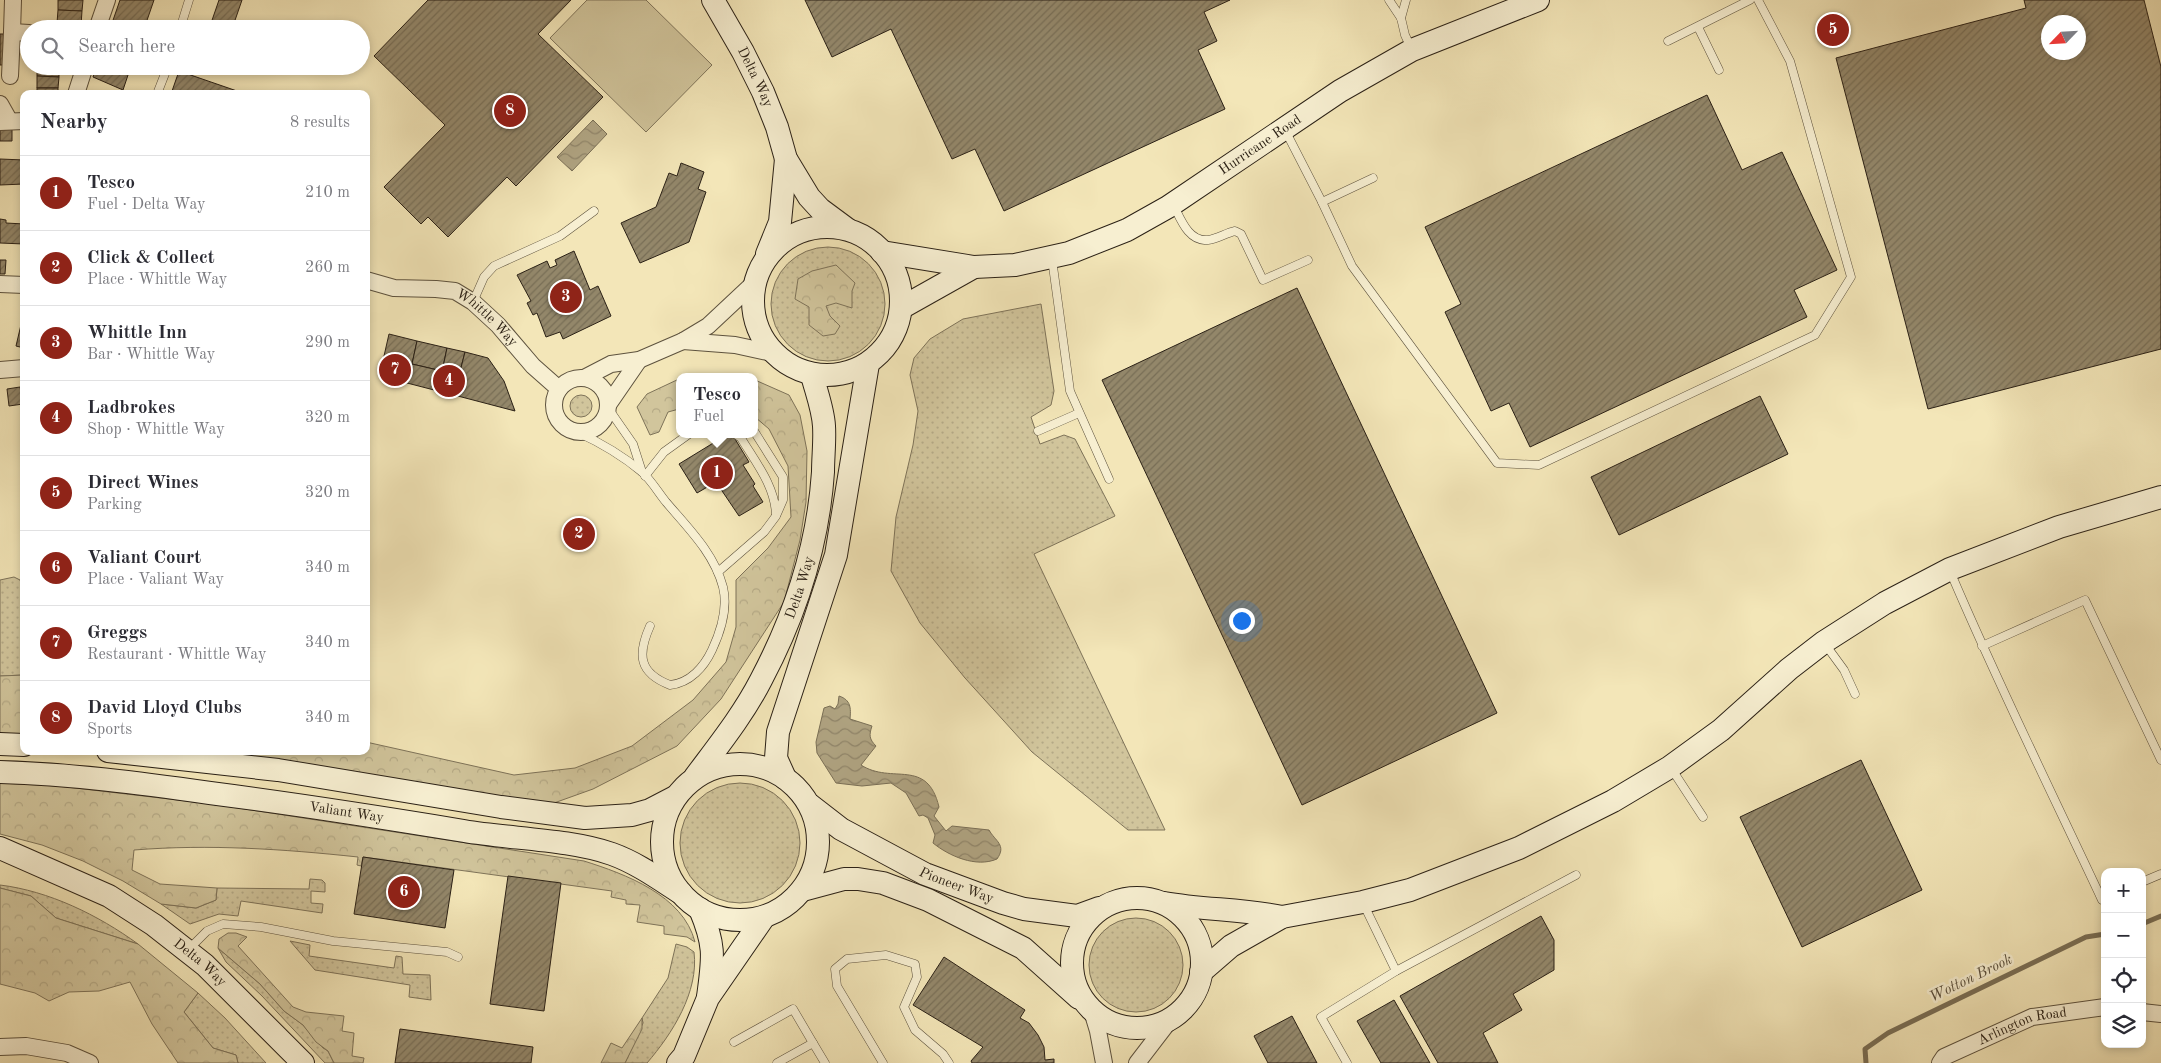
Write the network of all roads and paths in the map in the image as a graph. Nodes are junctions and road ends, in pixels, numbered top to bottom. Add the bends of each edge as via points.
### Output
1 (13, 0) edge
2 (107, 0) edge
3 (189, 0) edge
4 (713, 0) edge
5 (1389, 0) edge
6 (1406, 0) edge
7 (1538, 0) edge
8 (1750, 0) edge
9 (1758, 0) edge
10 (1401, 18) junction
11 (100, 20) edge
12 (183, 20) edge
13 (1698, 27) junction
14 (12, 32) junction
15 (20, 32) edge
16 (1668, 41) dead end
17 (1412, 50) junction
18 (1719, 70) dead end
19 (82, 75) edge
20 (164, 75) edge
21 (10, 76) dead end
22 (77, 90) edge
23 (159, 90) edge
24 (0, 104) edge
25 (11, 121) edge
26 (1284, 129) junction
27 (786, 159) junction
28 (1372, 178) dead end
29 (1322, 202) junction
30 (1173, 204) junction
31 (594, 210) dead end
32 (848, 230) junction
33 (882, 252) junction
34 (1051, 256) junction
35 (765, 260) junction
36 (1308, 260) dead end
37 (974, 267) junction
38 (370, 281) edge
39 (754, 282) junction
40 (0, 284) edge
41 (20, 285) edge
42 (473, 302) junction
43 (901, 308) junction
44 (683, 341) junction
45 (772, 353) junction
46 (639, 360) junction
47 (868, 364) junction
48 (20, 368) edge
49 (0, 370) edge
50 (812, 375) junction
51 (584, 378) junction
52 (559, 389) junction
53 (608, 407) junction
54 (1079, 413) junction
55 (1038, 431) dead end
56 (577, 432) junction
57 (683, 438) edge
58 (741, 438) edge
59 (758, 438) edge
60 (644, 474) junction
61 (1109, 479) dead end
62 (2161, 497) edge
63 (776, 516) junction
64 (1950, 569) junction
65 (718, 572) junction
66 (650, 626) dead end
67 (1824, 642) junction
68 (1982, 646) junction
69 (1855, 694) dead end
70 (0, 744) edge
71 (20, 745) edge
72 (144, 755) edge
73 (2161, 760) edge
74 (1670, 767) junction
75 (0, 772) edge
76 (694, 778) junction
77 (785, 778) junction
78 (675, 797) junction
79 (810, 805) junction
80 (1703, 818) dead end
81 (0, 848) edge
82 (0, 864) edge
83 (2161, 874) edge
84 (1576, 876) dead end
85 (2146, 880) edge
86 (82, 884) junction
87 (803, 890) junction
88 (681, 893) junction
89 (2101, 898) edge
90 (1116, 901) junction
91 (1158, 902) junction
92 (1363, 902) junction
93 (700, 909) junction
94 (764, 917) junction
95 (1282, 918) junction
96 (188, 951) junction
97 (458, 957) dead end
98 (1396, 971) junction
99 (1202, 972) junction
100 (708, 998) junction
101 (1087, 1006) junction
102 (2101, 1008) edge
103 (2146, 1012) edge
104 (2161, 1014) edge
105 (1170, 1020) junction
106 (734, 1042) dead end
107 (813, 1043) junction
108 (2, 1053) edge
109 (1942, 1060) edge
110 (90, 1063) edge
111 (303, 1063) edge
112 (678, 1063) edge
113 (777, 1063) edge
114 (825, 1063) edge
115 (884, 1063) edge
116 (950, 1063) edge
117 (1104, 1063) edge
118 (1137, 1063) edge
119 (1347, 1063) edge

1 - 14 street
2 - 11 street
3 - 12 lane
4 - 27 street, Delta Way via 763,92
5 - 10 lane
6 - 10 lane
7 - 17 street, Hurricane Road
8 - 13 lane
9 - 29 lane via 1790,61 1851,277 1814,334 1539,465 1498,463 1352,266
10 - 17 lane
13 - 16 lane
13 - 18 lane
14 - 15 street
14 - 21 street
17 - 26 street, Hurricane Road via 1340,91
19 - 22 street
20 - 23 lane
24 - 25 street
26 - 29 lane
26 - 30 street, Hurricane Road
27 - 32 street, Delta Way via 809,197
27 - 35 street, Delta Way via 780,222
28 - 29 lane
30 - 34 street, Hurricane Road via 1127,230 1069,253
30 - 36 lane via 1186,230 1197,239 1209,240 1235,231 1241,234 1263,280
31 - 42 lane via 560,236 494,266 484,277
32 - 33 street via 866,238
32 - 35 street via 824,226 801,231 780,242
33 - 37 street, Hurricane Road
33 - 43 street via 894,269 900,288
34 - 37 street, Hurricane Road via 1015,265
34 - 54 lane via 1070,391
35 - 39 street
37 - 43 street, Hurricane Road
38 - 42 street, Whittle Way via 394,288 455,292
39 - 44 street via 708,326
39 - 45 street via 752,307 758,332
40 - 41 street
42 - 52 street, Whittle Way
43 - 47 street via 896,330 884,349
44 - 45 street via 735,344
44 - 46 street
45 - 50 street via 790,367
46 - 51 street via 611,364
46 - 53 street
47 - 50 street via 831,376
47 - 77 street, Delta Way via 836,555 778,732 776,758
48 - 49 street
50 - 76 street, Delta Way via 824,435 820,503 810,562 785,630 760,681
51 - 52 street via 570,380
51 - 53 street via 604,390
52 - 56 street via 554,412 563,425
53 - 56 street via 603,422 597,427
53 - 60 lane via 632,444
54 - 55 lane
54 - 61 lane
56 - 60 lane
57 - 60 lane via 664,452
58 - 63 lane via 774,494
59 - 63 lane via 782,478 784,500
60 - 65 lane via 707,551
62 - 64 street via 2059,527
63 - 65 lane via 757,538
64 - 67 street via 1885,603
64 - 68 lane
65 - 66 lane via 723,588 723,621 710,655 687,680 670,685 650,675 641,648
67 - 69 lane via 1844,670
67 - 74 street via 1722,730
68 - 73 lane via 2086,600
68 - 89 lane
70 - 71 street
72 - 78 street via 278,770 585,818 632,815
74 - 80 lane
74 - 92 street via 1613,801 1519,848 1410,890
75 - 88 street, Valiant Way via 137,783 337,810 484,835 587,847 633,864
76 - 77 street via 726,765 747,763 767,768
76 - 78 street
77 - 79 street
78 - 88 street via 665,821 662,846 668,872
79 - 87 street via 817,826 819,849 814,870
79 - 90 street, Pioneer Way via 841,829 925,874 1003,903 1077,916
81 - 86 street, Delta Way
82 - 86 street, Delta Way
83 - 85 lane
84 - 98 lane
86 - 96 street, Delta Way via 154,925
87 - 94 street via 786,906
87 - 101 street, Pioneer Way via 844,879 858,879 883,883 928,900 1023,948
88 - 93 street
90 - 91 street via 1137,898
90 - 101 street via 1090,917 1075,943 1072,973
91 - 95 street via 1253,911
91 - 99 street via 1187,922 1202,954
92 - 95 street
92 - 98 lane
93 - 94 street via 720,918 742,921
93 - 100 street via 710,933 713,955
94 - 100 street
95 - 99 street via 1231,946
96 - 97 lane via 207,931 223,924 261,927 333,941 447,952
96 - 111 street, Delta Way
98 - 119 lane via 1321,1018
99 - 105 street via 1191,1000
100 - 112 street via 684,1056
101 - 105 street via 1109,1023 1130,1029 1150,1028
101 - 117 street via 1098,1031
102 - 109 street, Arlington Road via 2032,1017
103 - 104 street
105 - 118 street
106 - 107 lane via 793,1009
107 - 113 lane
107 - 114 lane
108 - 110 street via 26,1046 67,1053
115 - 116 lane via 837,986 835,969 847,959 886,955 915,964 917,976 904,1007 915,1030

